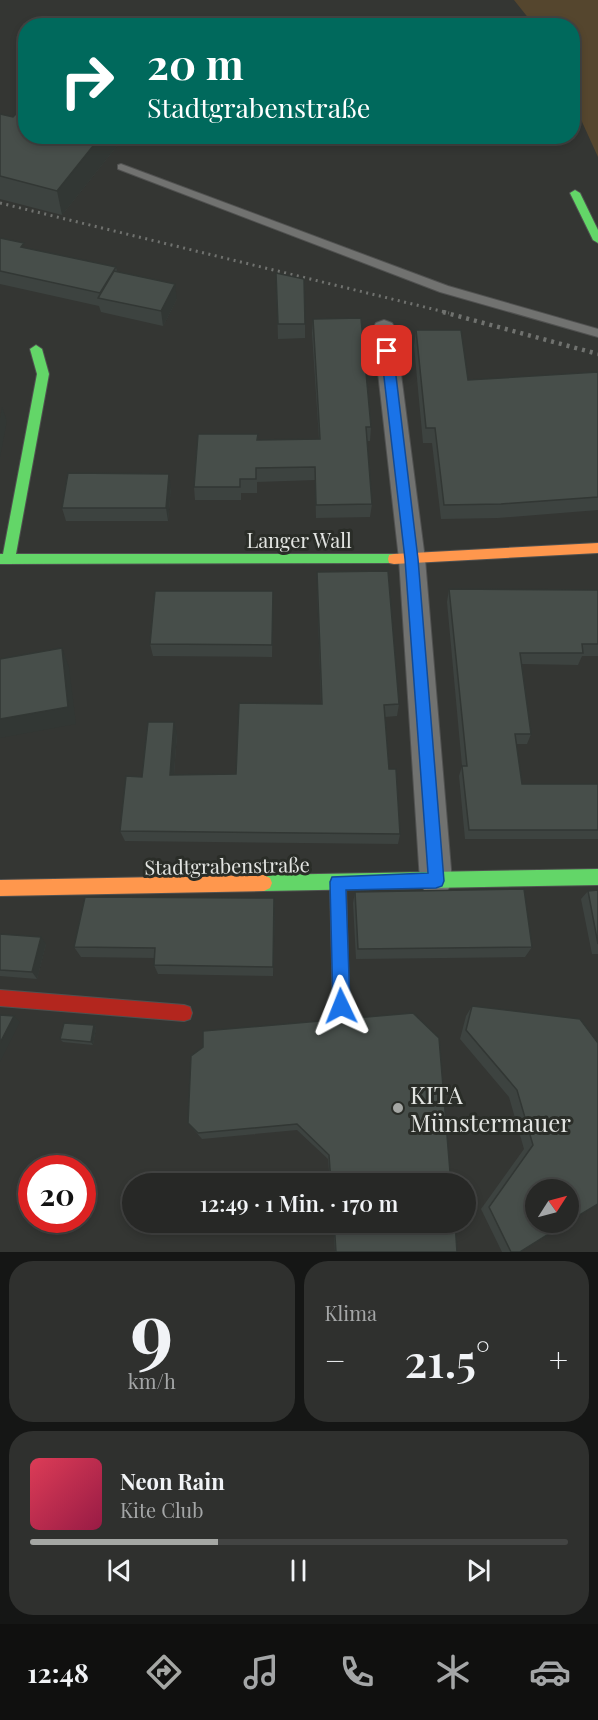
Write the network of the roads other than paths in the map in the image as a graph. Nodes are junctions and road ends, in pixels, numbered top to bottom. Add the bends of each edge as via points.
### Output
1 (121, 167) dead end
2 (575, 193) dead end
3 (598, 240) edge
4 (384, 328) dead end
5 (598, 333) edge
6 (36, 349) dead end
7 (598, 548) edge
8 (4, 558) edge
9 (412, 559) junction
10 (598, 877) edge
11 (436, 881) junction
12 (338, 882) junction
13 (0, 888) edge
14 (0, 998) edge
15 (341, 1006) dead end
16 (184, 1013) dead end

1 - 5 lane via 444,289
2 - 3 street
4 - 9 street
6 - 8 street via 44,374
7 - 9 street, Langer Wall
8 - 9 street, Langer Wall
9 - 11 street
10 - 11 street, Stadtgrabenstraße
11 - 12 street, Stadtgrabenstraße
12 - 13 street, Stadtgrabenstraße
12 - 15 lane
14 - 16 street

